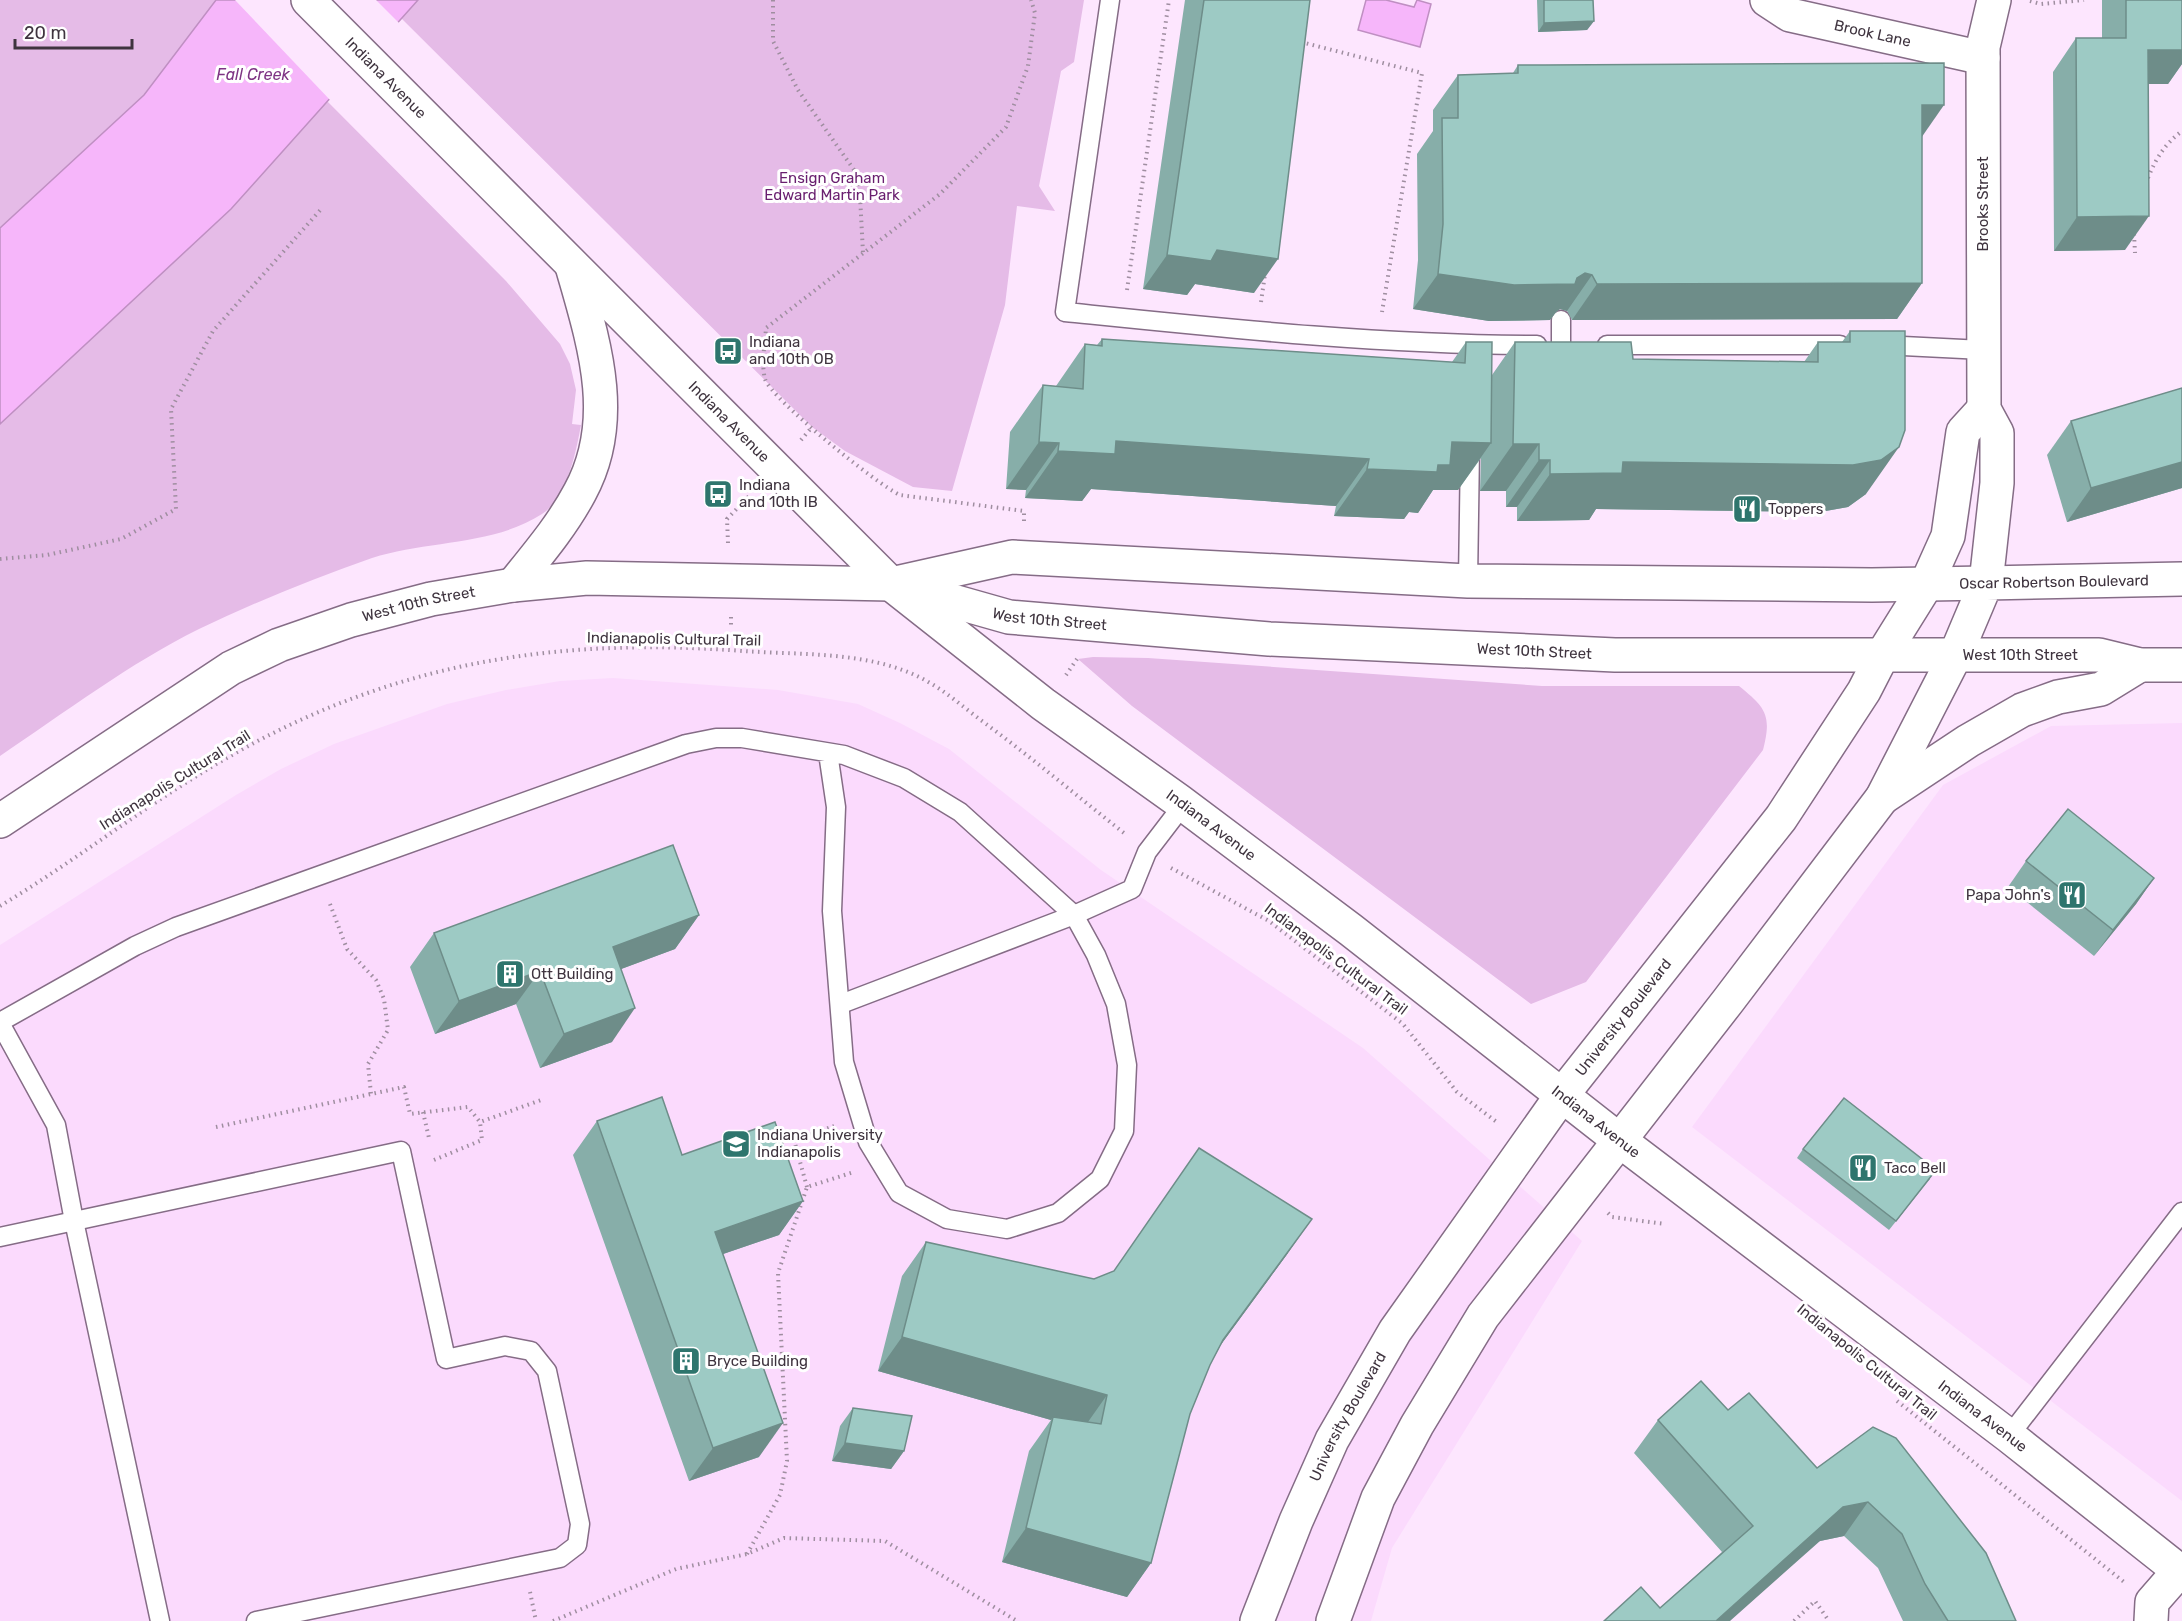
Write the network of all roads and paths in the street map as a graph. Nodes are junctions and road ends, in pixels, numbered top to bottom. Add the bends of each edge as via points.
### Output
1 (308, 0) edge
2 (773, 0) edge
3 (1031, 0) edge
4 (1110, 0) edge
5 (1170, 0) edge
6 (1767, 0) edge
7 (1994, 0) edge
8 (2026, 0) edge
9 (2085, 0) edge
10 (1302, 31) edge
11 (1300, 41) junction
12 (1298, 53) edge
13 (1983, 58) junction
14 (2182, 131) edge
15 (2144, 187) edge
16 (324, 207) dead end
17 (2133, 223) edge
18 (2135, 253) edge
19 (863, 254) junction
20 (1267, 262) edge
21 (572, 266) junction
22 (1122, 318) junction
23 (1561, 320) edge
24 (1258, 332) junction
25 (1378, 340) junction
26 (1561, 345) junction
27 (1983, 350) junction
28 (1984, 409) junction
29 (1470, 426) edge
30 (1024, 511) dead end
31 (0, 559) edge
32 (2182, 579) edge
33 (1468, 582) junction
34 (891, 584) junction
35 (1986, 584) junction
36 (513, 585) junction
37 (1926, 585) junction
38 (1883, 654) junction
39 (1956, 654) junction
40 (2139, 665) junction
41 (2182, 665) edge
42 (828, 753) junction
43 (1882, 798) junction
44 (1183, 805) junction
45 (1108, 820) dead end
46 (0, 821) edge
47 (1166, 865) dead end
48 (330, 904) dead end
49 (0, 906) edge
50 (1074, 915) junction
51 (841, 1004) junction
52 (0, 1022) edge
53 (371, 1094) junction
54 (1562, 1095) junction
55 (544, 1099) dead end
56 (423, 1113) junction
57 (480, 1122) junction
58 (1496, 1122) dead end
59 (840, 1124) dead end
60 (216, 1127) dead end
61 (1619, 1140) junction
62 (430, 1142) dead end
63 (432, 1152) dead end
64 (857, 1171) dead end
65 (807, 1187) junction
66 (2182, 1212) edge
67 (1612, 1217) dead end
68 (74, 1221) junction
69 (1674, 1230) dead end
70 (0, 1237) edge
71 (1890, 1395) dead end
72 (2009, 1436) junction
73 (747, 1554) junction
74 (2091, 1558) dead end
75 (2181, 1572) edge
76 (160, 1621) edge
77 (256, 1621) edge
78 (554, 1621) edge
79 (1017, 1621) edge
80 (1257, 1621) edge
81 (1333, 1621) edge
82 (1794, 1621) edge
83 (1828, 1621) edge
84 (2151, 1621) edge

1 - 21 main road, Indiana Avenue
2 - 19 path via 773,41 798,90 859,177
3 - 19 path via 1035,13 1028,66 1006,127 940,194
4 - 22 lane via 1065,312
5 - 22 path
6 - 13 main road, Brook Lane via 1790,15
7 - 13 main road, Brooks Street
8 - 9 path via 2041,4
10 - 11 path
11 - 12 path
11 - 25 path via 1422,73
13 - 27 main road, Brooks Street
14 - 15 path via 2157,157
16 - 31 path via 213,331 171,409 176,509 121,538 47,555
17 - 18 path
19 - 30 path via 766,328 765,381 833,447 885,488 900,495
20 - 24 path
21 - 34 main road, Indiana Avenue
21 - 36 main road via 596,351 601,397 599,438 576,499
22 - 24 lane
23 - 26 lane
24 - 25 lane
25 - 26 lane via 1471,351
26 - 27 lane via 1862,345
27 - 28 main road, Brooks Street
28 - 35 main road, Brooks Street via 1997,433 1995,514
28 - 37 main road via 1963,432 1948,536
29 - 33 lane
32 - 35 main road, Oscar Robertson Boulevard
33 - 34 main road, West 10th Street via 1012,557
33 - 37 main road, West 10th Street
34 - 36 main road, West 10th Street via 587,578
34 - 38 main road, West 10th Street via 1009,617 1269,639 1615,655
34 - 44 main road, Indiana Avenue via 1043,705
35 - 37 main road, Oscar Robertson Boulevard
35 - 39 main road
36 - 46 main road, West 10th Street via 377,613 256,655
37 - 38 main road, University Boulevard
38 - 39 main road, West 10th Street
38 - 54 main road, University Boulevard via 1864,692 1781,818
39 - 40 main road, West 10th Street via 2099,655
39 - 43 main road
40 - 41 main road, West 10th Street
40 - 43 main road via 2101,689 2058,697 2022,710
42 - 50 lane via 844,755 904,778 960,813
42 - 51 lane via 836,807 832,911
42 - 52 lane via 742,738 716,738 665,751 176,927
43 - 61 main road
44 - 50 lane via 1147,852 1132,889
44 - 54 main road, Indiana Avenue
45 - 49 path, Indianapolis Cultural Trail via 937,687 893,665 731,650 551,650 416,676 307,717 241,750
47 - 58 path, Indianapolis Cultural Trail via 1269,921 1395,1017 1457,1092
48 - 53 path via 347,948 376,980 384,999 388,1030 368,1064
50 - 51 lane
50 - 51 lane via 1116,1004 1127,1065 1124,1131 1100,1179 1058,1213 1007,1229 946,1219 899,1192 868,1142 844,1062
52 - 68 lane via 56,1125
53 - 56 path via 404,1087 410,1114
53 - 60 path
54 - 61 main road, Indiana Avenue
54 - 80 main road, University Boulevard via 1395,1331 1338,1430 1296,1521
55 - 57 path
56 - 57 path via 468,1107
56 - 62 path
57 - 63 path via 482,1140 434,1162
59 - 65 path via 794,1140
61 - 72 main road, Indiana Avenue
61 - 81 main road via 1483,1316 1417,1425 1378,1498
64 - 65 path
65 - 73 path via 778,1273 787,1461 780,1495
66 - 72 lane
67 - 69 path via 1665,1224
68 - 70 lane
68 - 76 lane
68 - 77 lane via 401,1151 447,1359 505,1346 531,1351 547,1371 580,1524 577,1545 560,1558
71 - 74 path, Indianapolis Cultural Trail
72 - 75 main road, Indiana Avenue
73 - 78 path via 676,1569
73 - 79 path via 784,1538 885,1541
75 - 84 main road via 2152,1602
82 - 83 path via 1815,1600

